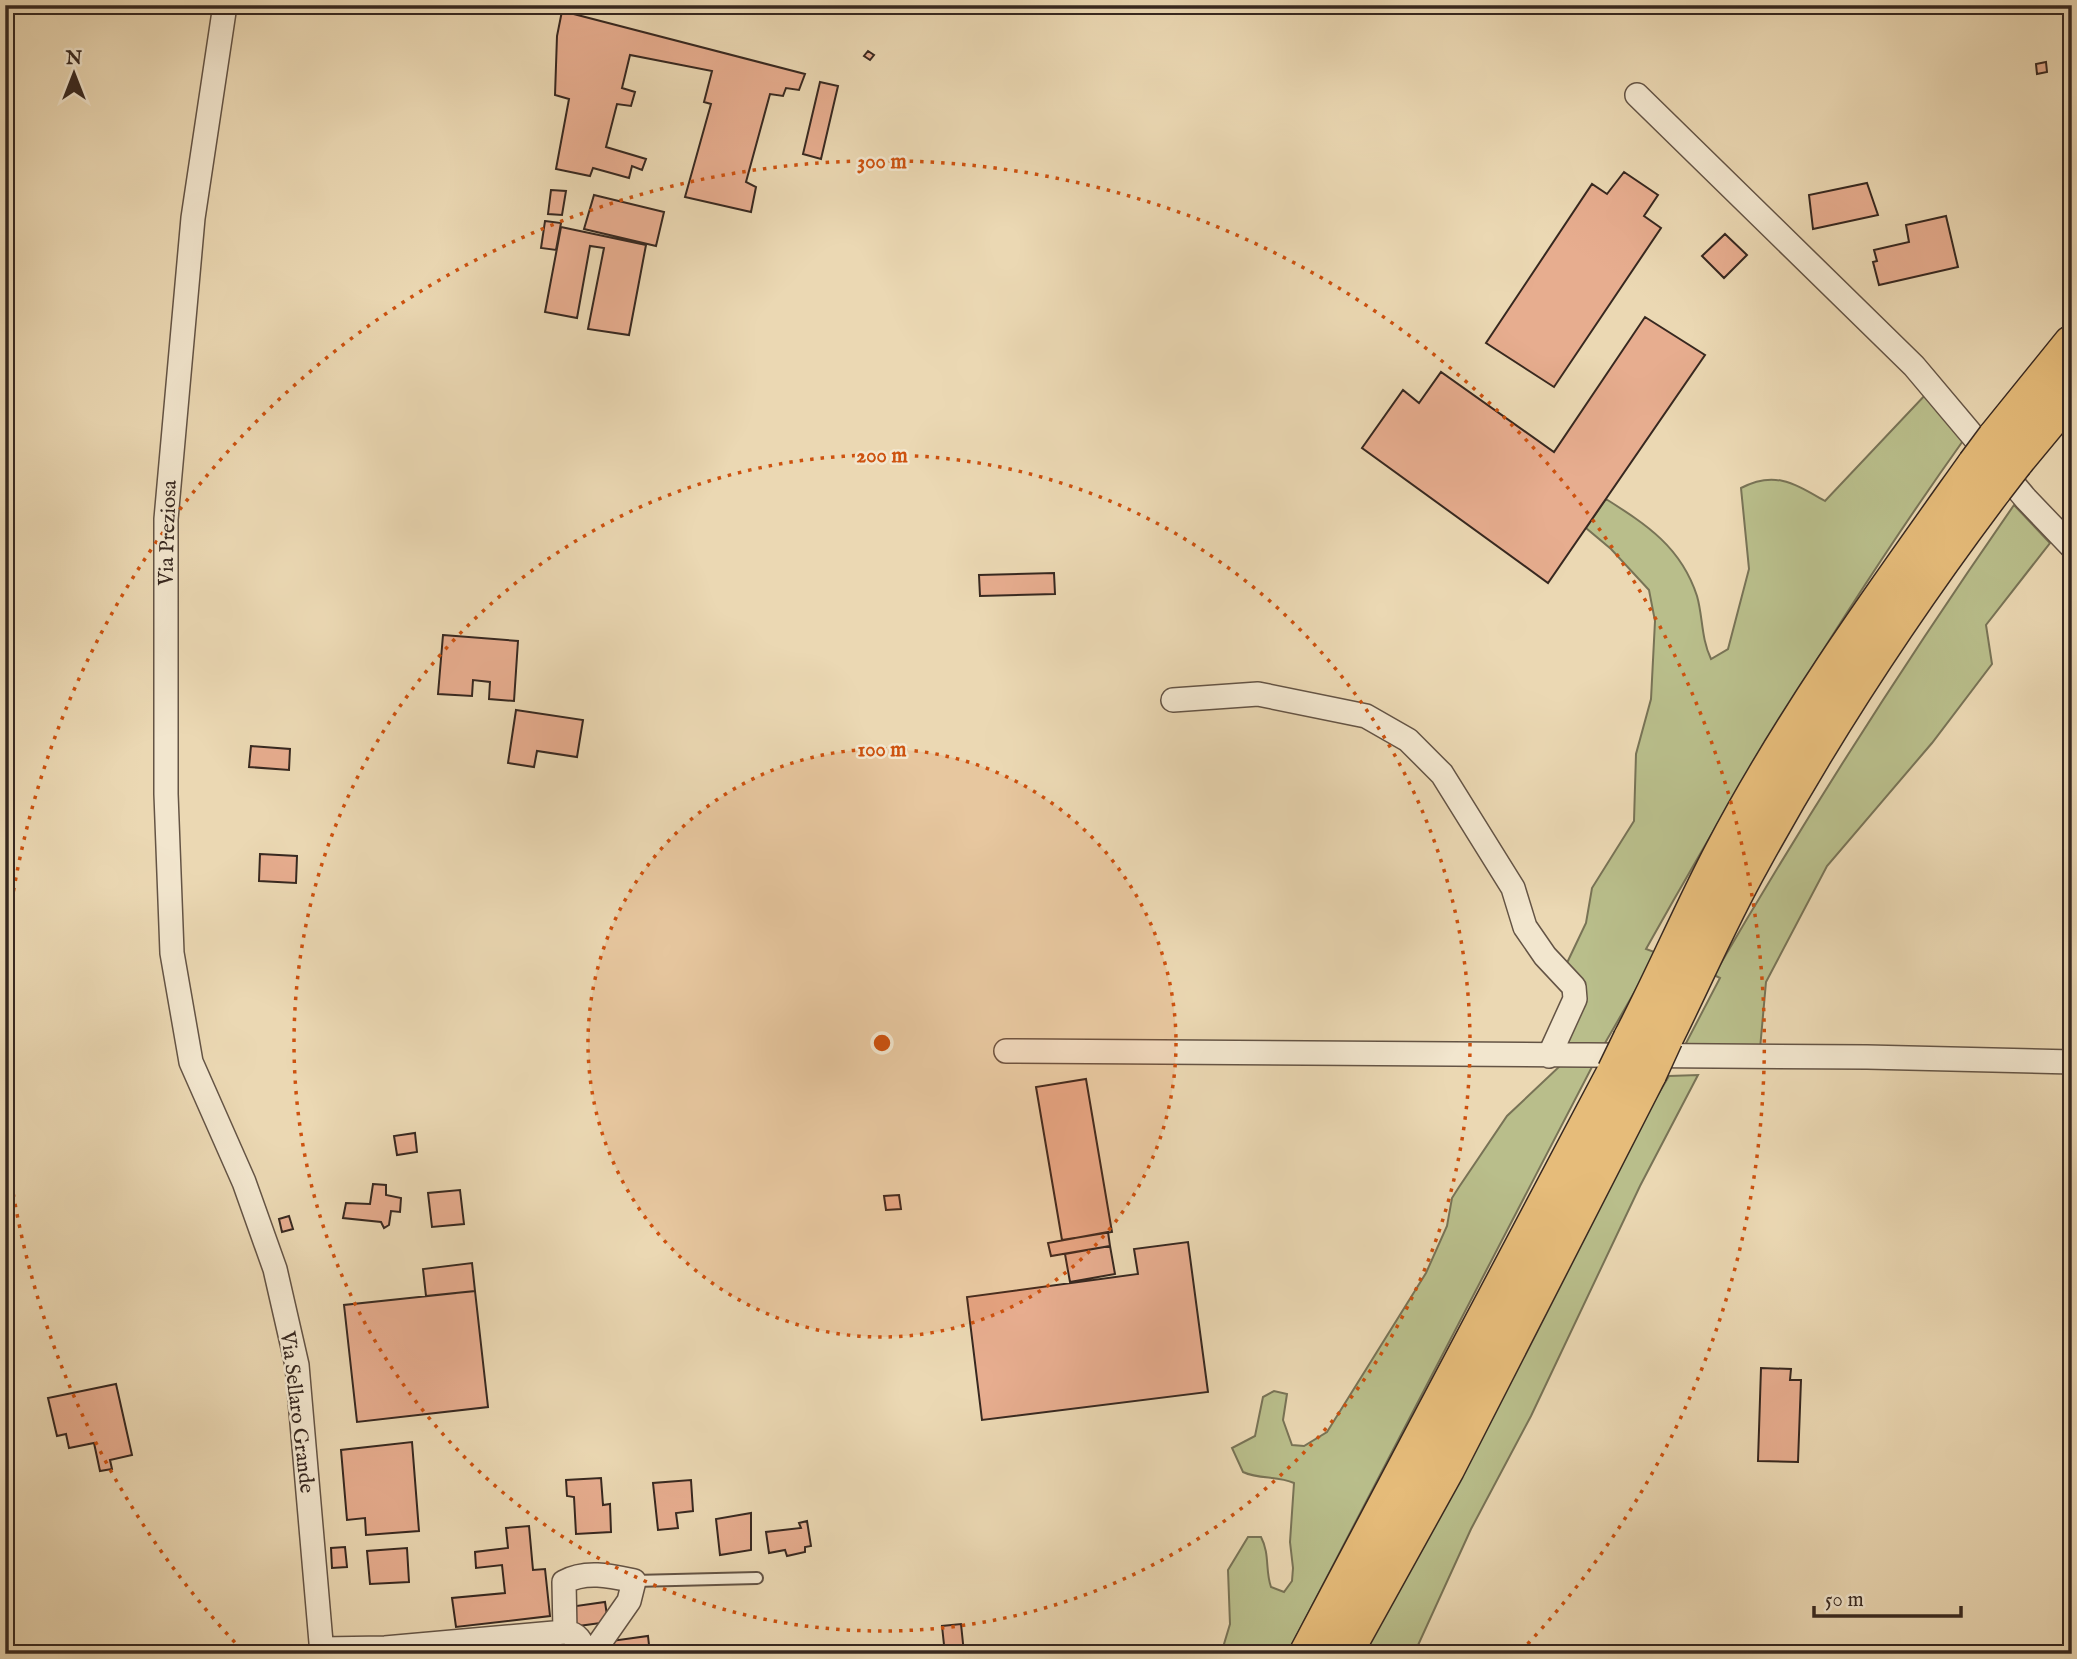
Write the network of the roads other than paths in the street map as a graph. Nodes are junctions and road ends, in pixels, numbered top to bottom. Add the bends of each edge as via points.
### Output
1 (225, 5) edge
2 (1637, 95) dead end
3 (2072, 344) edge
4 (2072, 392) edge
5 (1995, 463) junction
6 (2072, 547) edge
7 (1173, 700) dead end
8 (1006, 1051) dead end
9 (1549, 1056) junction
10 (191, 1062) joint
11 (2072, 1062) edge
12 (1632, 1073) junction
13 (757, 1578) dead end
14 (635, 1581) junction
15 (565, 1632) junction
16 (322, 1652) edge
17 (586, 1654) edge
18 (592, 1654) edge
19 (1308, 1654) edge
20 (1343, 1654) edge

1 - 10 street, Via Preziosa via 193,218 166,519 166,794 172,953
2 - 6 street via 1914,366
3 - 5 highway
4 - 5 highway
5 - 12 highway, bridge via 1843,657 1782,751 1724,853
7 - 9 street via 1258,694 1366,716 1408,740 1443,774 1513,888 1525,927 1574,988 1575,999
8 - 9 street
9 - 11 street
10 - 16 street, Via Sellaro Grande via 271,1257 294,1351
12 - 19 highway
12 - 20 highway via 1446,1468
13 - 14 lane
14 - 15 street via 575,1576 564,1583
14 - 18 street via 629,1601
15 - 16 street
15 - 17 street via 581,1639

